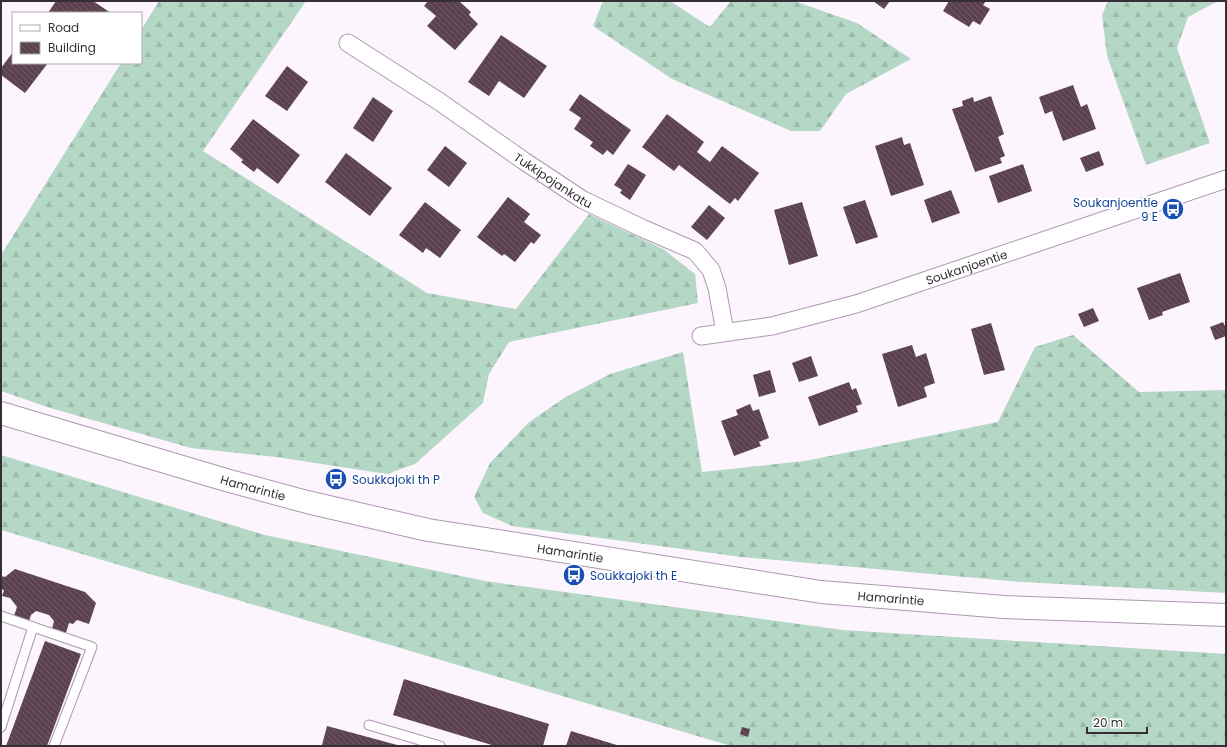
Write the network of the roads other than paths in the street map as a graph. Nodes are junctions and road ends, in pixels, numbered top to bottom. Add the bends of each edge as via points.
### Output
1 (348, 43) dead end
2 (1226, 179) edge
3 (725, 332) junction
4 (701, 336) dead end
5 (1, 413) edge
6 (1226, 615) edge
7 (1, 616) edge
8 (33, 627) junction
9 (369, 725) dead end
10 (1, 727) edge
11 (435, 745) edge
12 (54, 746) edge

1 - 3 street, Tukkipojankatu via 440,102 583,200 695,252 711,270
2 - 3 street, Soukanjoentie via 856,304 772,326
3 - 4 street, Soukanjoentie
5 - 6 main road, Hamarintie via 307,502 436,531 821,592 1004,607
7 - 8 lane
8 - 10 lane
8 - 12 lane via 92,647
9 - 11 lane

